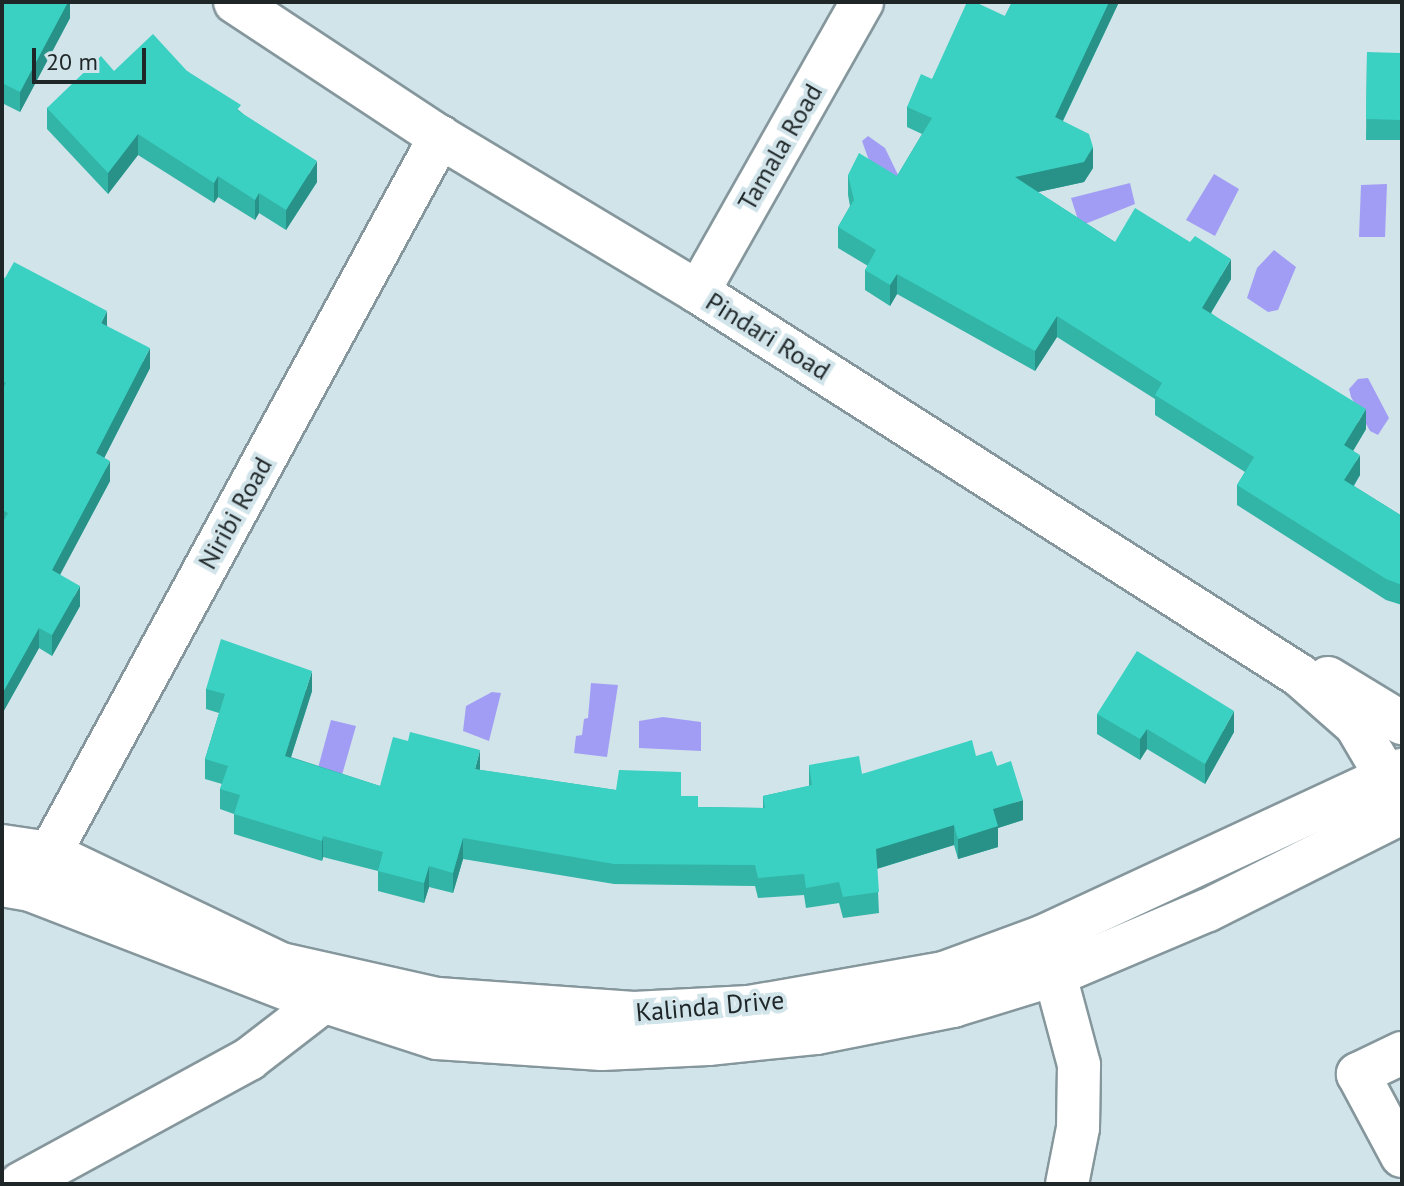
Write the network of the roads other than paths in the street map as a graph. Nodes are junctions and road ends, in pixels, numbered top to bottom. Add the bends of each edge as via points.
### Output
1 (235, 2) edge
2 (862, 2) edge
3 (440, 137) junction
4 (698, 292) junction
5 (1299, 675) junction
6 (1402, 723) edge
7 (1398, 791) edge
8 (2, 846) edge
9 (49, 853) junction
10 (16, 887) edge
11 (1050, 955) junction
12 (323, 1002) junction
13 (1402, 1053) edge
14 (1402, 1156) edge
15 (20, 1184) edge
16 (1067, 1184) edge

1 - 3 street, Pindari Road
2 - 4 street, Tamala Road
3 - 4 street, Pindari Road
3 - 9 street, Niribi Road
4 - 5 street, Pindari Road
5 - 6 street, Pindari Road via 1337,680
5 - 7 street, Pindari Road via 1356,725
7 - 11 street, Kalinda Drive
8 - 9 street, Kalinda Drive
9 - 10 street, Niribi Road
9 - 11 street, Kalinda Drive via 281,964 438,999 634,1013 749,1007
10 - 12 street, Kalinda Drive
11 - 12 street, Kalinda Drive via 953,1006 817,1033 602,1049 437,1038
11 - 16 street via 1079,1065 1078,1128
12 - 15 street via 249,1059
13 - 14 street via 1358,1074

